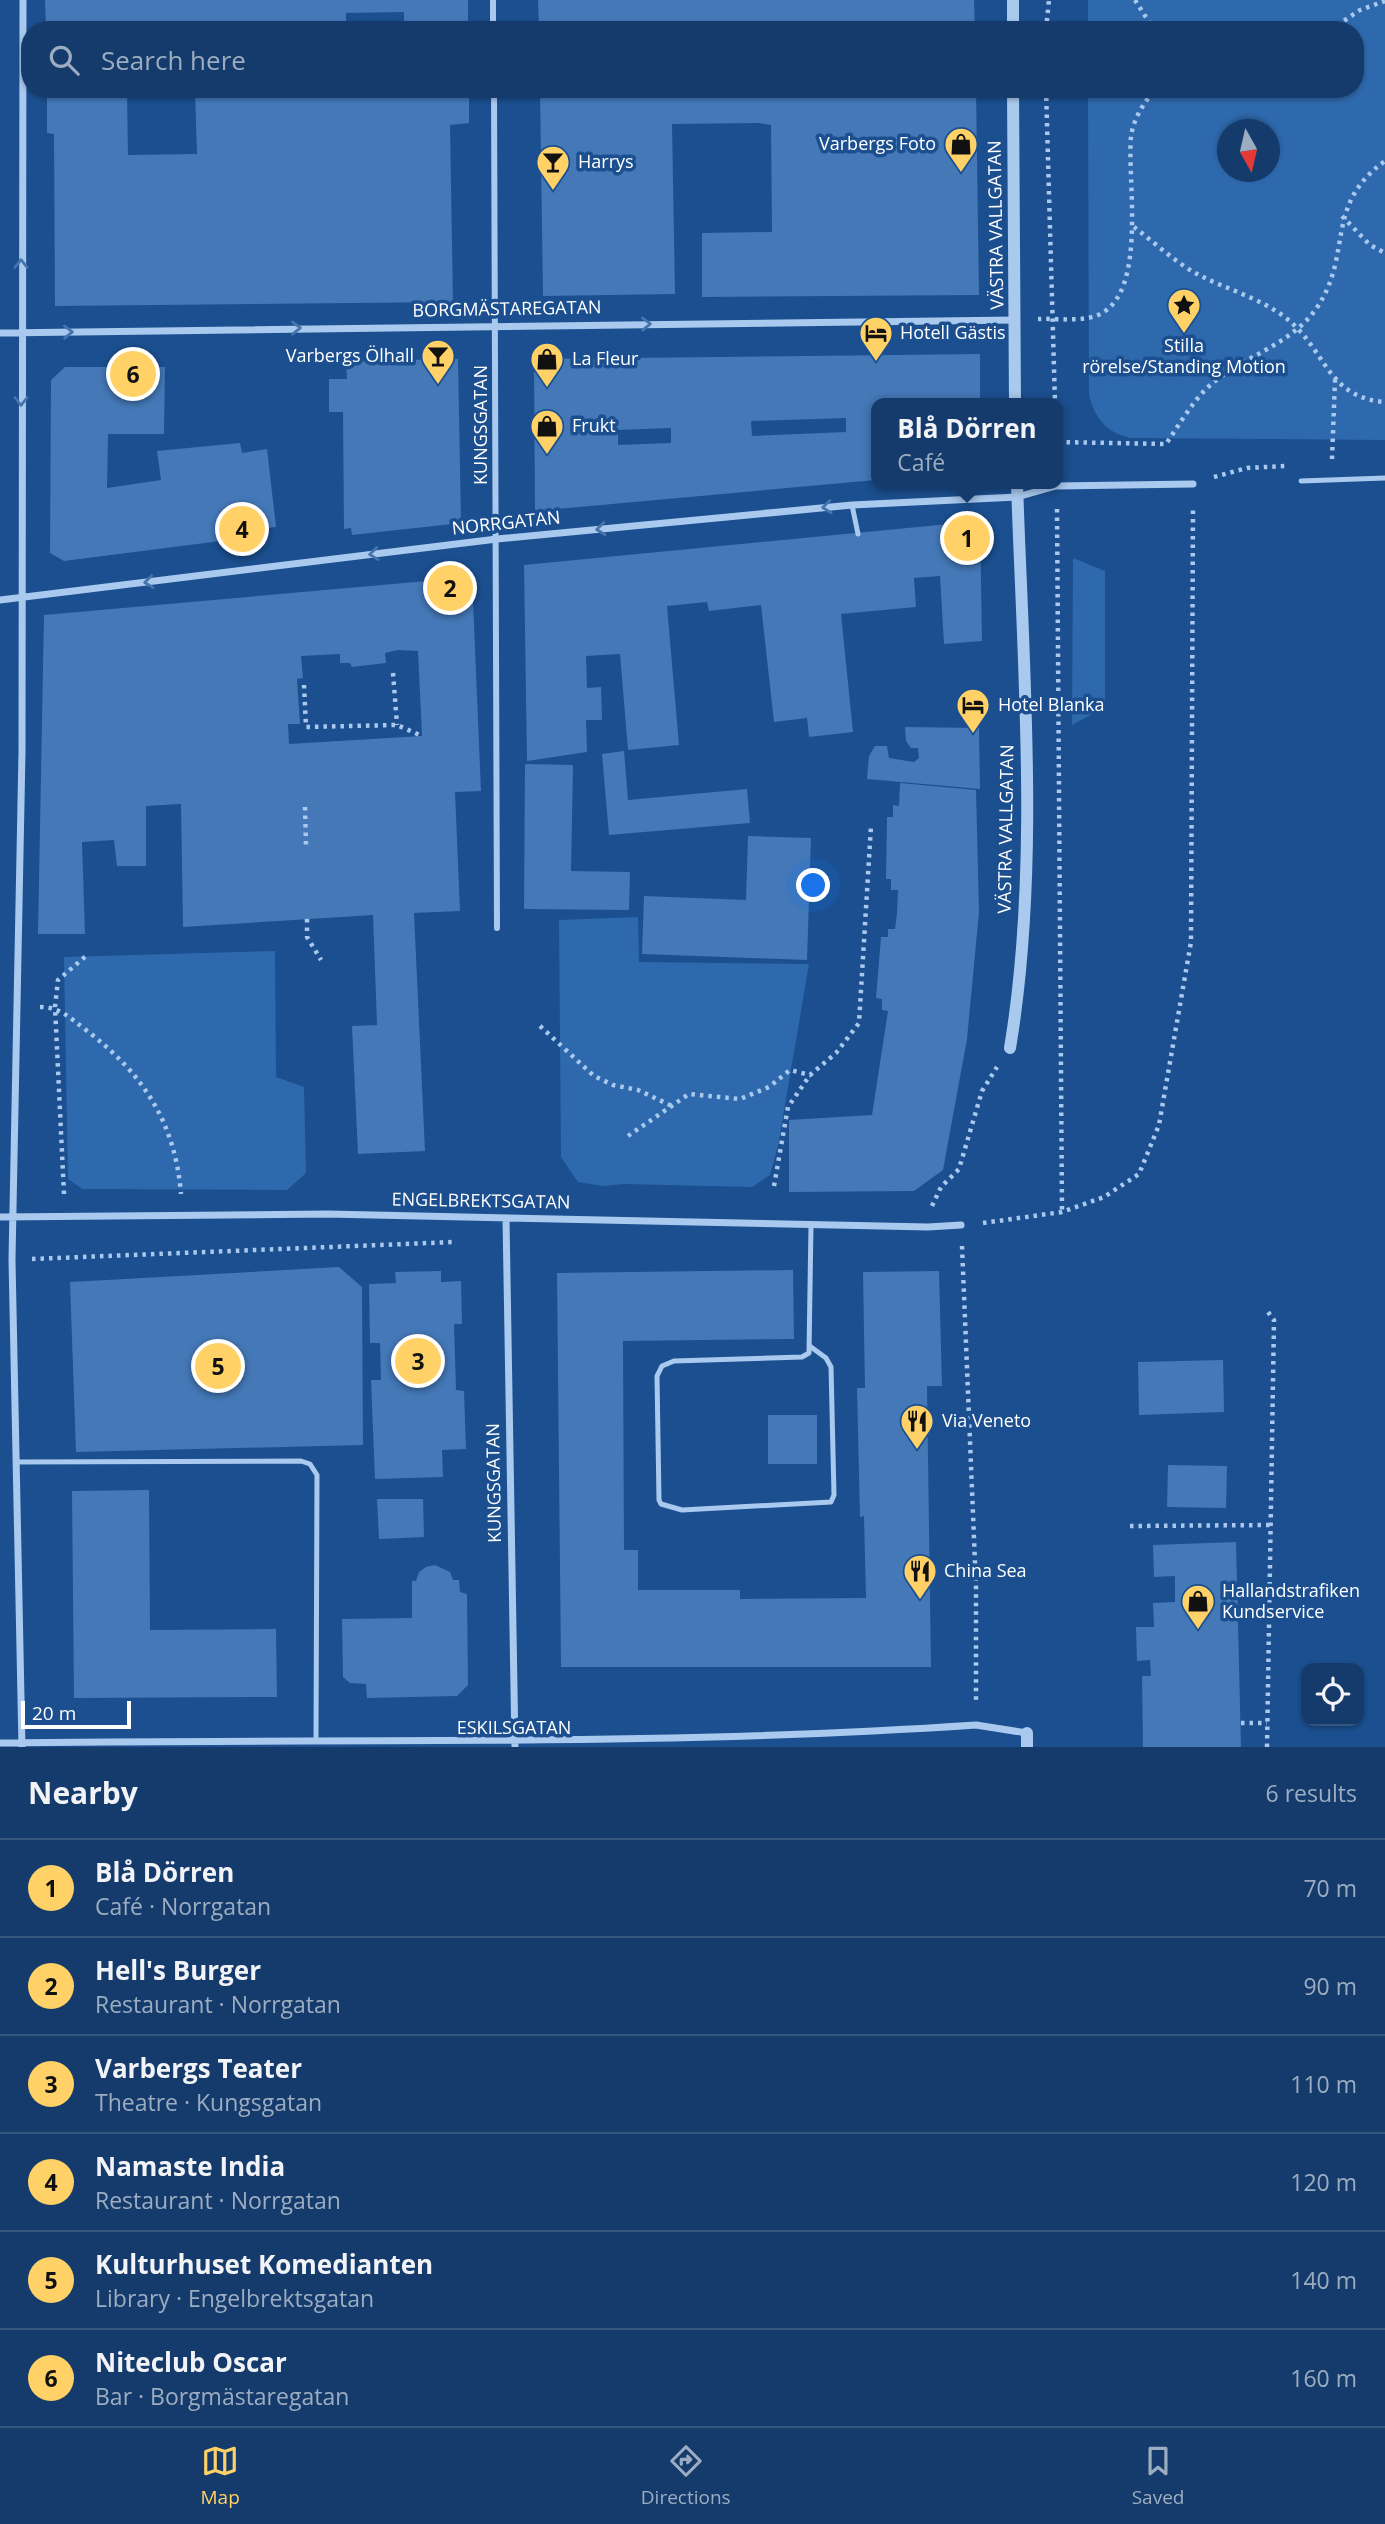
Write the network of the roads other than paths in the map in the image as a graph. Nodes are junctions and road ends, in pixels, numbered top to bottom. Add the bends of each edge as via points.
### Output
1 (23, 0) edge
2 (493, 0) edge
3 (1013, 0) edge
4 (23, 21) edge
5 (493, 21) edge
6 (1013, 21) edge
7 (22, 98) edge
8 (494, 98) edge
9 (1013, 98) edge
10 (1015, 320) junction
11 (496, 325) junction
12 (0, 333) edge
13 (21, 333) junction
14 (1015, 398) edge
15 (1385, 478) edge
16 (1301, 481) dead end
17 (1194, 484) road end
18 (1063, 486) edge
19 (1017, 490) edge
20 (852, 505) junction
21 (858, 534) dead end
22 (497, 539) junction
23 (22, 597) junction
24 (0, 600) edge
25 (497, 928) dead end
26 (1010, 1048) road end
27 (14, 1216) junction
28 (0, 1217) edge
29 (506, 1218) junction
30 (811, 1225) junction
31 (961, 1225) road end
32 (810, 1347) junction
33 (16, 1462) junction
34 (1027, 1733) joint
35 (316, 1741) junction
36 (0, 1743) edge
37 (22, 1745) edge
38 (515, 1746) edge
39 (1027, 1747) edge

4 -> 1 street
2 - 5 street
3 - 6 street
13 -> 7 street
8 - 11 street, KUNGSGATAN
9 - 10 street, VÄSTRA VALLGATAN
11 -> 10 street, BORGMÄSTAREGATAN
10 - 14 street, VÄSTRA VALLGATAN
13 -> 11 street, BORGMÄSTAREGATAN
11 - 22 street, KUNGSGATAN
12 - 13 street, BORGMÄSTAREGATAN
13 -> 23 street
15 - 16 lane
17 - 18 street, NORRGATAN
19 - 20 street, NORRGATAN
19 - 26 street, VÄSTRA VALLGATAN via 1025,848 1018,996
20 - 21 lane
20 -> 22 street, NORRGATAN
22 -> 23 street, NORRGATAN
22 - 25 street, KUNGSGATAN
23 - 24 street, NORRGATAN
23 - 27 street
27 - 28 street, ENGELBREKTSGATAN
27 - 29 street, ENGELBREKTSGATAN
27 - 33 street
29 - 30 street, ENGELBREKTSGATAN
29 - 38 street, KUNGSGATAN
30 - 31 street, ENGELBREKTSGATAN
30 - 32 lane
32 - 32 lane via 802,1357 674,1361 663,1366 657,1376 662,1504 682,1510 831,1502 831,1367
33 - 35 lane via 310,1464 317,1475
33 - 37 street
34 - 38 street, ESKILSGATAN via 976,1725
34 - 39 street
35 - 37 street, ESKILSGATAN
35 - 38 street, ESKILSGATAN
36 - 37 street, ESKILSGATAN

